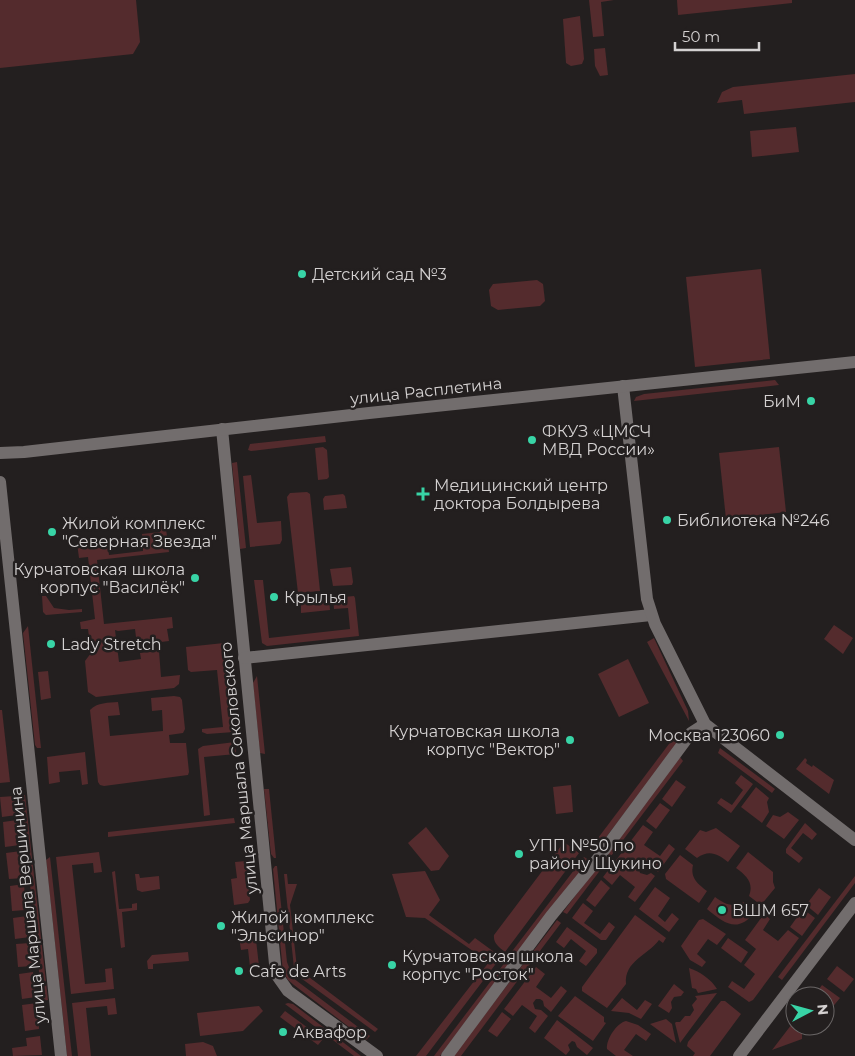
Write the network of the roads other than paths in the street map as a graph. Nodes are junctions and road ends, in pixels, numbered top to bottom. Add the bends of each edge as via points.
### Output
1 (855, 362) edge
2 (623, 386) junction
3 (222, 429) junction
4 (0, 453) edge
5 (0, 482) edge
6 (651, 615) junction
7 (244, 658) junction
8 (705, 724) junction
9 (855, 840) edge
10 (855, 903) edge
11 (61, 1056) edge
12 (377, 1056) edge
13 (447, 1056) edge
14 (739, 1056) edge

1 - 2 street, улица Расплетина
2 - 3 street, улица Расплетина
2 - 6 street
3 - 4 street, улица Расплетина
3 - 7 street, улица Маршала Соколовского
5 - 11 street, улица Маршала Вершинина
6 - 7 street
6 - 8 street
7 - 12 street, улица Маршала Соколовского via 276,974 288,991
8 - 9 street
8 - 13 street via 691,733
10 - 14 street

